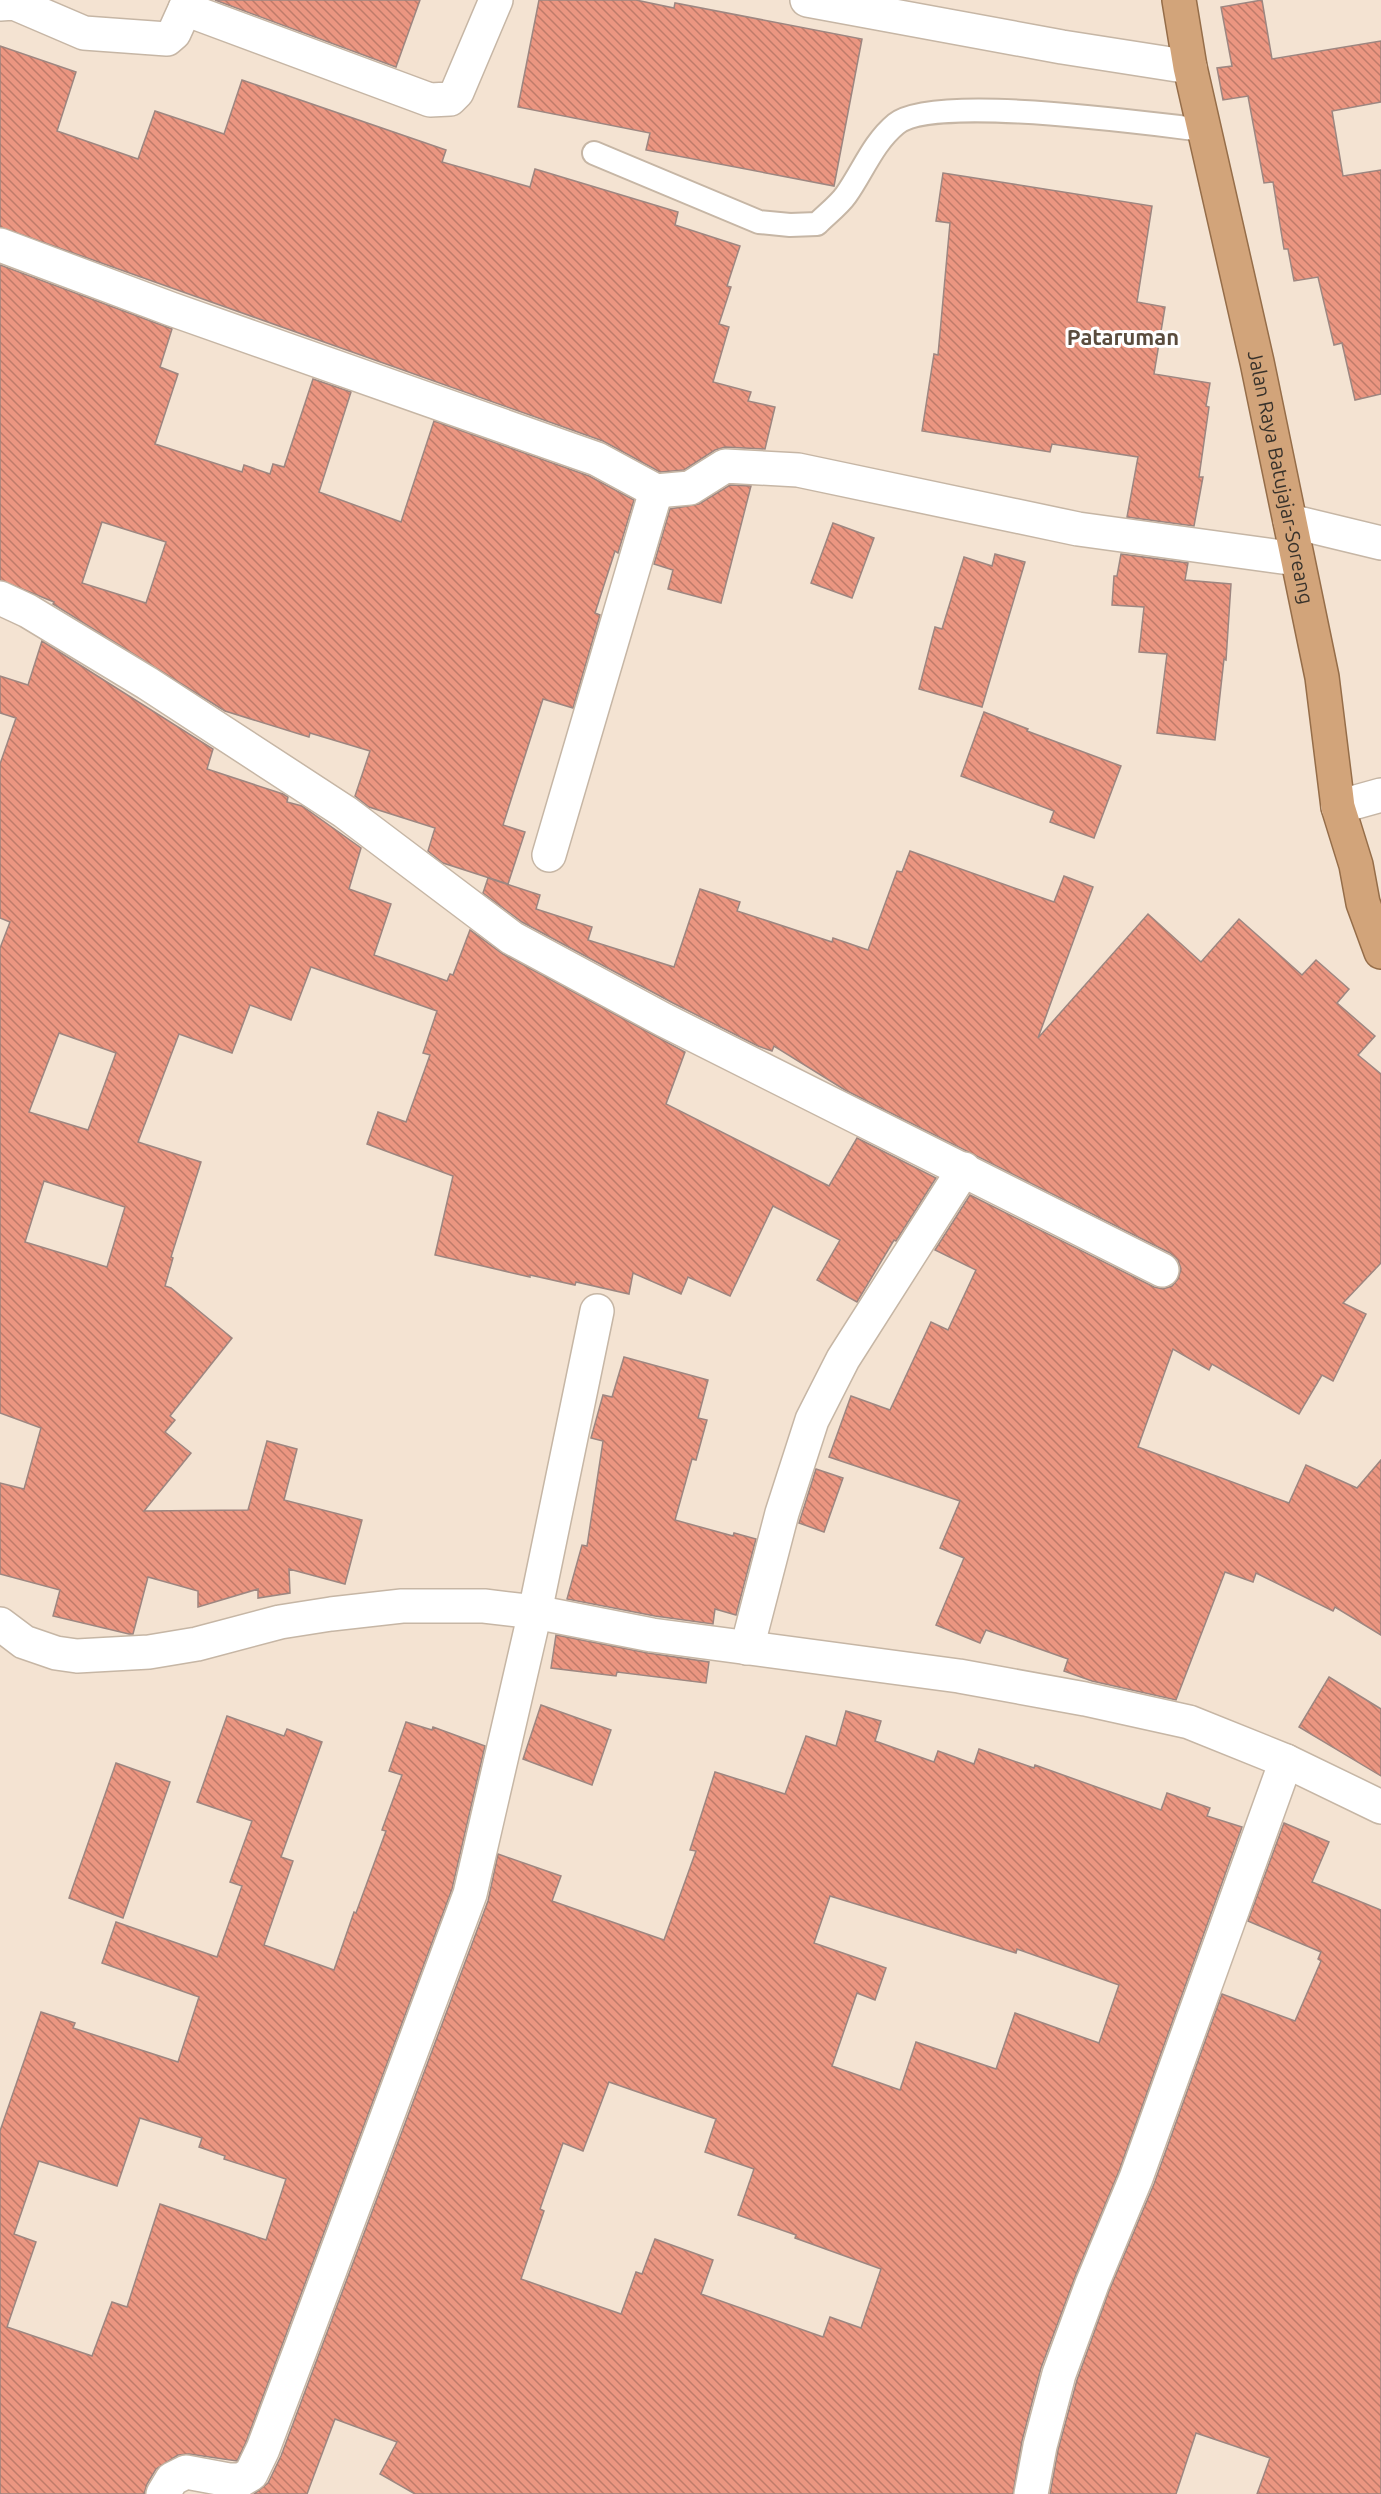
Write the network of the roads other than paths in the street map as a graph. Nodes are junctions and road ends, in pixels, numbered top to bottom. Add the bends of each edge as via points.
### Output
1 (496, 0) edge
2 (807, 0) edge
3 (1179, 0) edge
4 (0, 4) edge
5 (187, 4) edge
6 (1190, 67) junction
7 (1205, 130) junction
8 (594, 153) dead end
9 (0, 244) edge
10 (656, 491) junction
11 (1290, 521) junction
12 (1381, 543) edge
13 (1297, 559) junction
14 (0, 598) edge
15 (1381, 795) edge
16 (1338, 807) junction
17 (549, 855) dead end
18 (1381, 952) edge
19 (964, 1169) junction
20 (1162, 1270) dead end
21 (597, 1311) dead end
22 (535, 1612) junction
23 (0, 1624) edge
24 (747, 1648) junction
25 (1286, 1761) junction
26 (1381, 1807) edge
27 (163, 2494) edge
28 (1031, 2494) edge

1 - 5 street via 457,92 450,99 430,100
2 - 6 street
3 - 6 highway, Jalan Raya Batujajar-Soreang
4 - 5 street via 14,3 84,33 167,39 174,33
6 - 7 highway, Jalan Raya Batujajar-Soreang
7 - 8 lane via 1025,112 938,111 898,123 869,154 846,196 817,224 759,222
7 - 11 highway, Jalan Raya Batujajar-Soreang
9 - 10 street via 171,309 597,459
10 - 13 street via 690,488 725,465 798,470 1078,529
10 - 17 street
11 - 12 street
11 - 13 highway, Jalan Raya Batujajar-Soreang
13 - 16 highway, Jalan Raya Batujajar-Soreang via 1322,677
14 - 19 street via 147,683 345,812 512,938 664,1020
15 - 16 street
16 - 18 highway, Jalan Raya Batujajar-Soreang via 1363,903
19 - 20 street
19 - 24 street via 843,1359 812,1420 782,1513
21 - 22 street
22 - 23 street via 484,1606 402,1606 280,1622 149,1652 77,1656 24,1642
22 - 24 street via 652,1635
22 - 27 street via 470,1894 263,2450 251,2474 241,2480 186,2472 172,2479
24 - 25 street via 958,1676 1084,1699 1189,1722
25 - 26 street
25 - 28 street via 1136,2178 1059,2374

